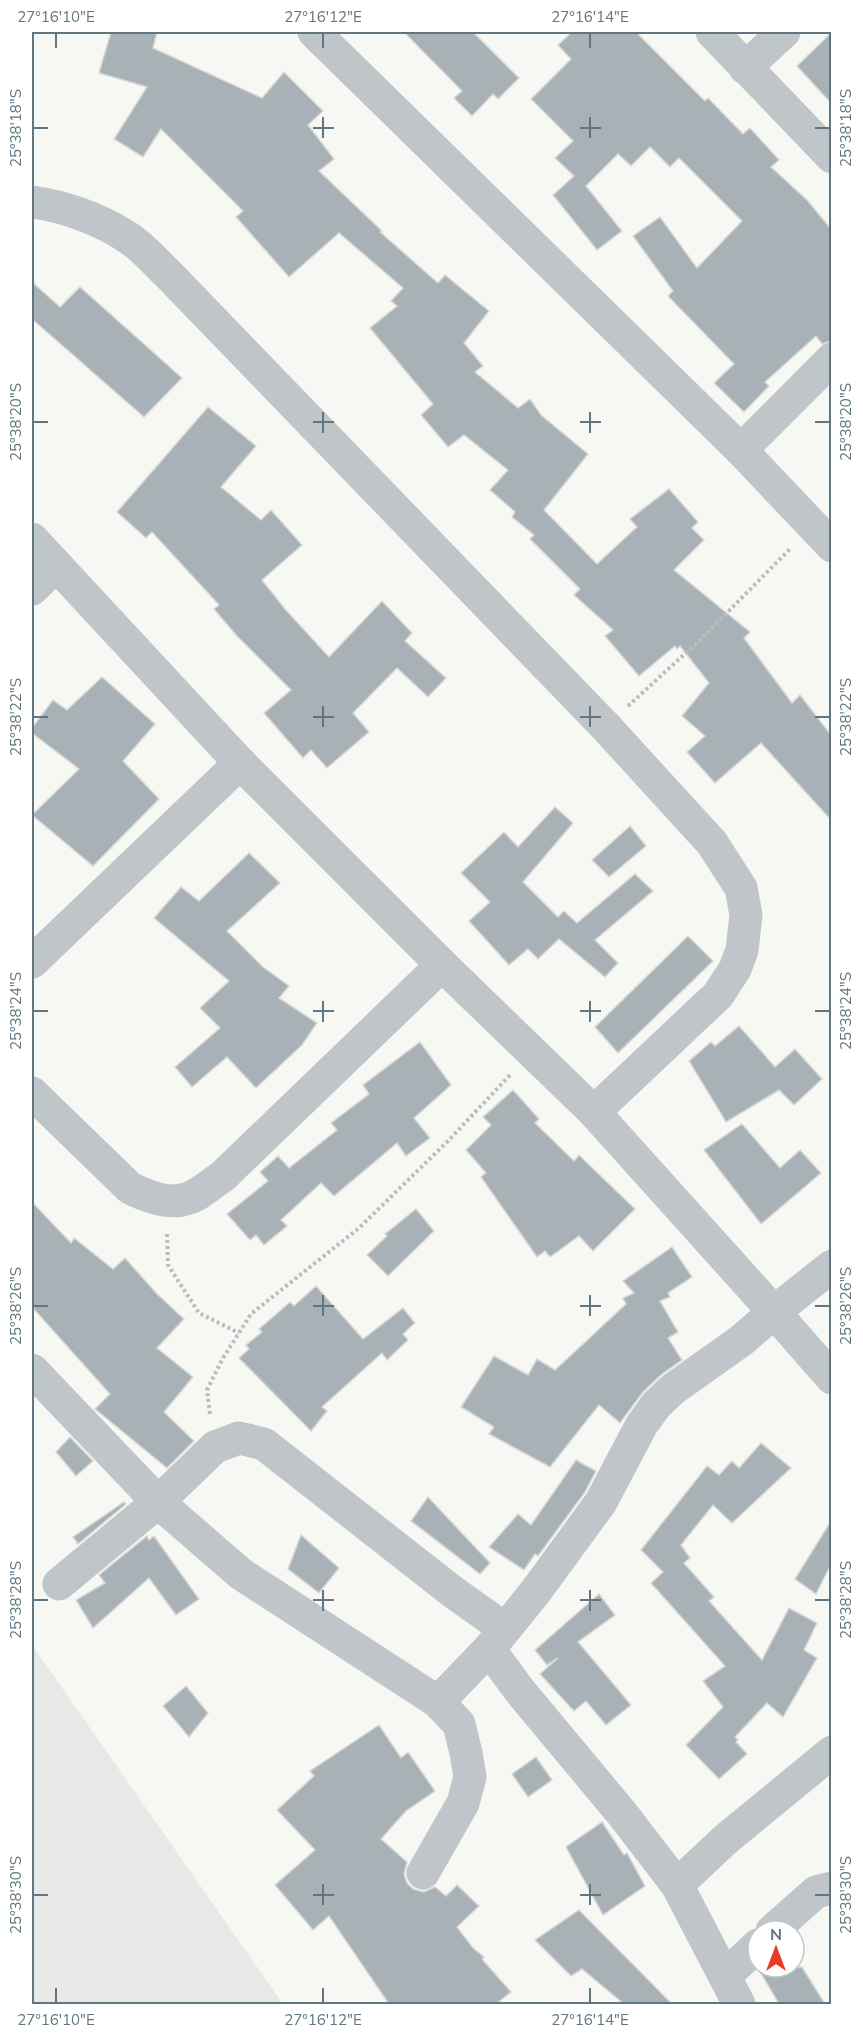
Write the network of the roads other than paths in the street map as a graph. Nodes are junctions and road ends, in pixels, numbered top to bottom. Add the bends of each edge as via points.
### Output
1 (314, 32) edge
2 (712, 32) edge
3 (784, 32) edge
4 (745, 68) junction
5 (831, 156) edge
6 (32, 202) edge
7 (831, 359) edge
8 (741, 450) junction
9 (822, 536) edge
10 (32, 539) edge
11 (56, 565) junction
12 (32, 589) edge
13 (240, 763) junction
14 (32, 962) edge
15 (442, 965) junction
16 (32, 1093) edge
17 (594, 1112) junction
18 (831, 1266) edge
19 (774, 1312) junction
20 (32, 1370) edge
21 (831, 1378) edge
22 (158, 1502) junction
23 (59, 1584) dead end
24 (497, 1639) junction
25 (438, 1702) junction
26 (831, 1752) edge
27 (423, 1873) dead end
28 (677, 1885) junction
29 (831, 1888) edge
30 (786, 1919) edge
31 (746, 1966) edge
32 (732, 1990) edge

1 - 8 street
2 - 4 street
3 - 4 street
4 - 5 street
6 - 17 street via 87,217 128,237 168,274 606,727 712,843 741,888 746,915 742,950 718,995
7 - 8 street
8 - 9 street
10 - 11 street
11 - 12 street
11 - 13 street
13 - 14 street
13 - 15 street
15 - 16 street via 223,1176 186,1200 147,1196 130,1188
15 - 17 street
17 - 19 street
18 - 19 street
19 - 21 street
19 - 24 street via 656,1405 601,1502
20 - 22 street
22 - 23 street
22 - 24 street via 215,1447 238,1438 264,1444 453,1592
22 - 25 street via 241,1574
24 - 25 street
24 - 28 street via 520,1691
25 - 27 street via 459,1724 470,1778 464,1803
26 - 28 street
28 - 32 street
29 - 30 street via 816,1892
31 - 32 street

